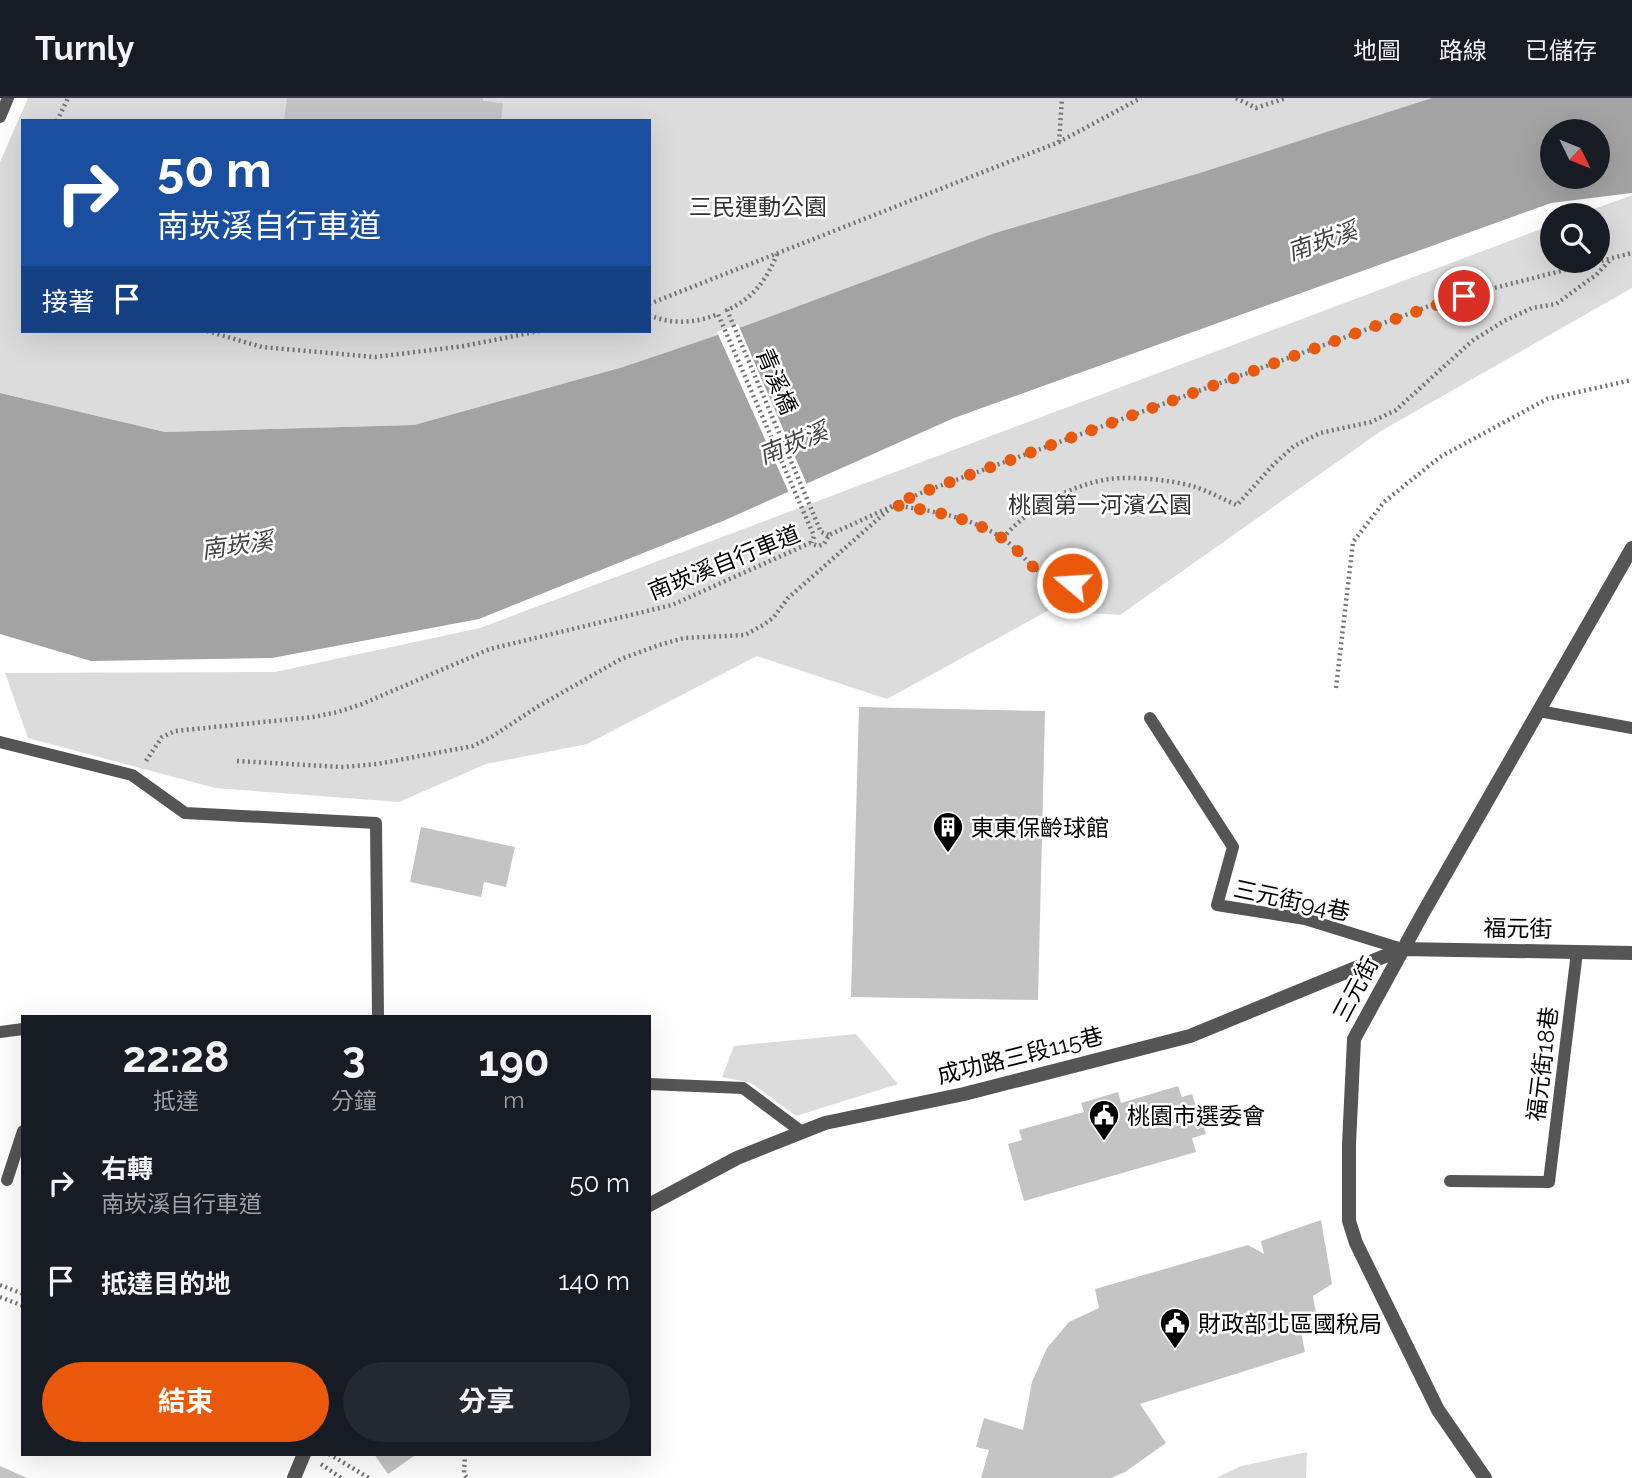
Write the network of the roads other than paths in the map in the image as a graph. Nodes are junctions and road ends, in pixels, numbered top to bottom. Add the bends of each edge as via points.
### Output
1 (8, 98) edge
2 (0, 117) edge
3 (1632, 548) edge
4 (1539, 711) junction
5 (1150, 718) dead end
6 (1632, 728) edge
7 (0, 742) edge
8 (1402, 949) junction
9 (1577, 952) junction
10 (1632, 953) edge
11 (379, 1015) edge
12 (21, 1029) edge
13 (0, 1032) edge
14 (651, 1084) edge
15 (802, 1132) junction
16 (21, 1138) edge
17 (7, 1180) dead end
18 (1450, 1181) dead end
19 (651, 1204) edge
20 (303, 1456) edge
21 (294, 1478) edge
22 (1485, 1478) edge

1 - 2 lane
3 - 4 street, 三元街
4 - 6 lane
4 - 8 street, 三元街
5 - 8 lane, 三元街94巷 via 1233,847 1217,905 1305,919
7 - 11 lane via 132,775 185,813 376,823
8 - 9 street, 福元街
8 - 15 street, 成功路三段115巷 via 1190,1036
8 - 22 street, 三元街 via 1354,1038 1349,1221 1438,1410
9 - 10 street, 福元街
9 - 18 lane, 福元街18巷 via 1549,1182
12 - 13 lane
14 - 15 lane via 743,1088
15 - 19 street, 成功路三段115巷 via 737,1158
16 - 17 lane
20 - 21 street

